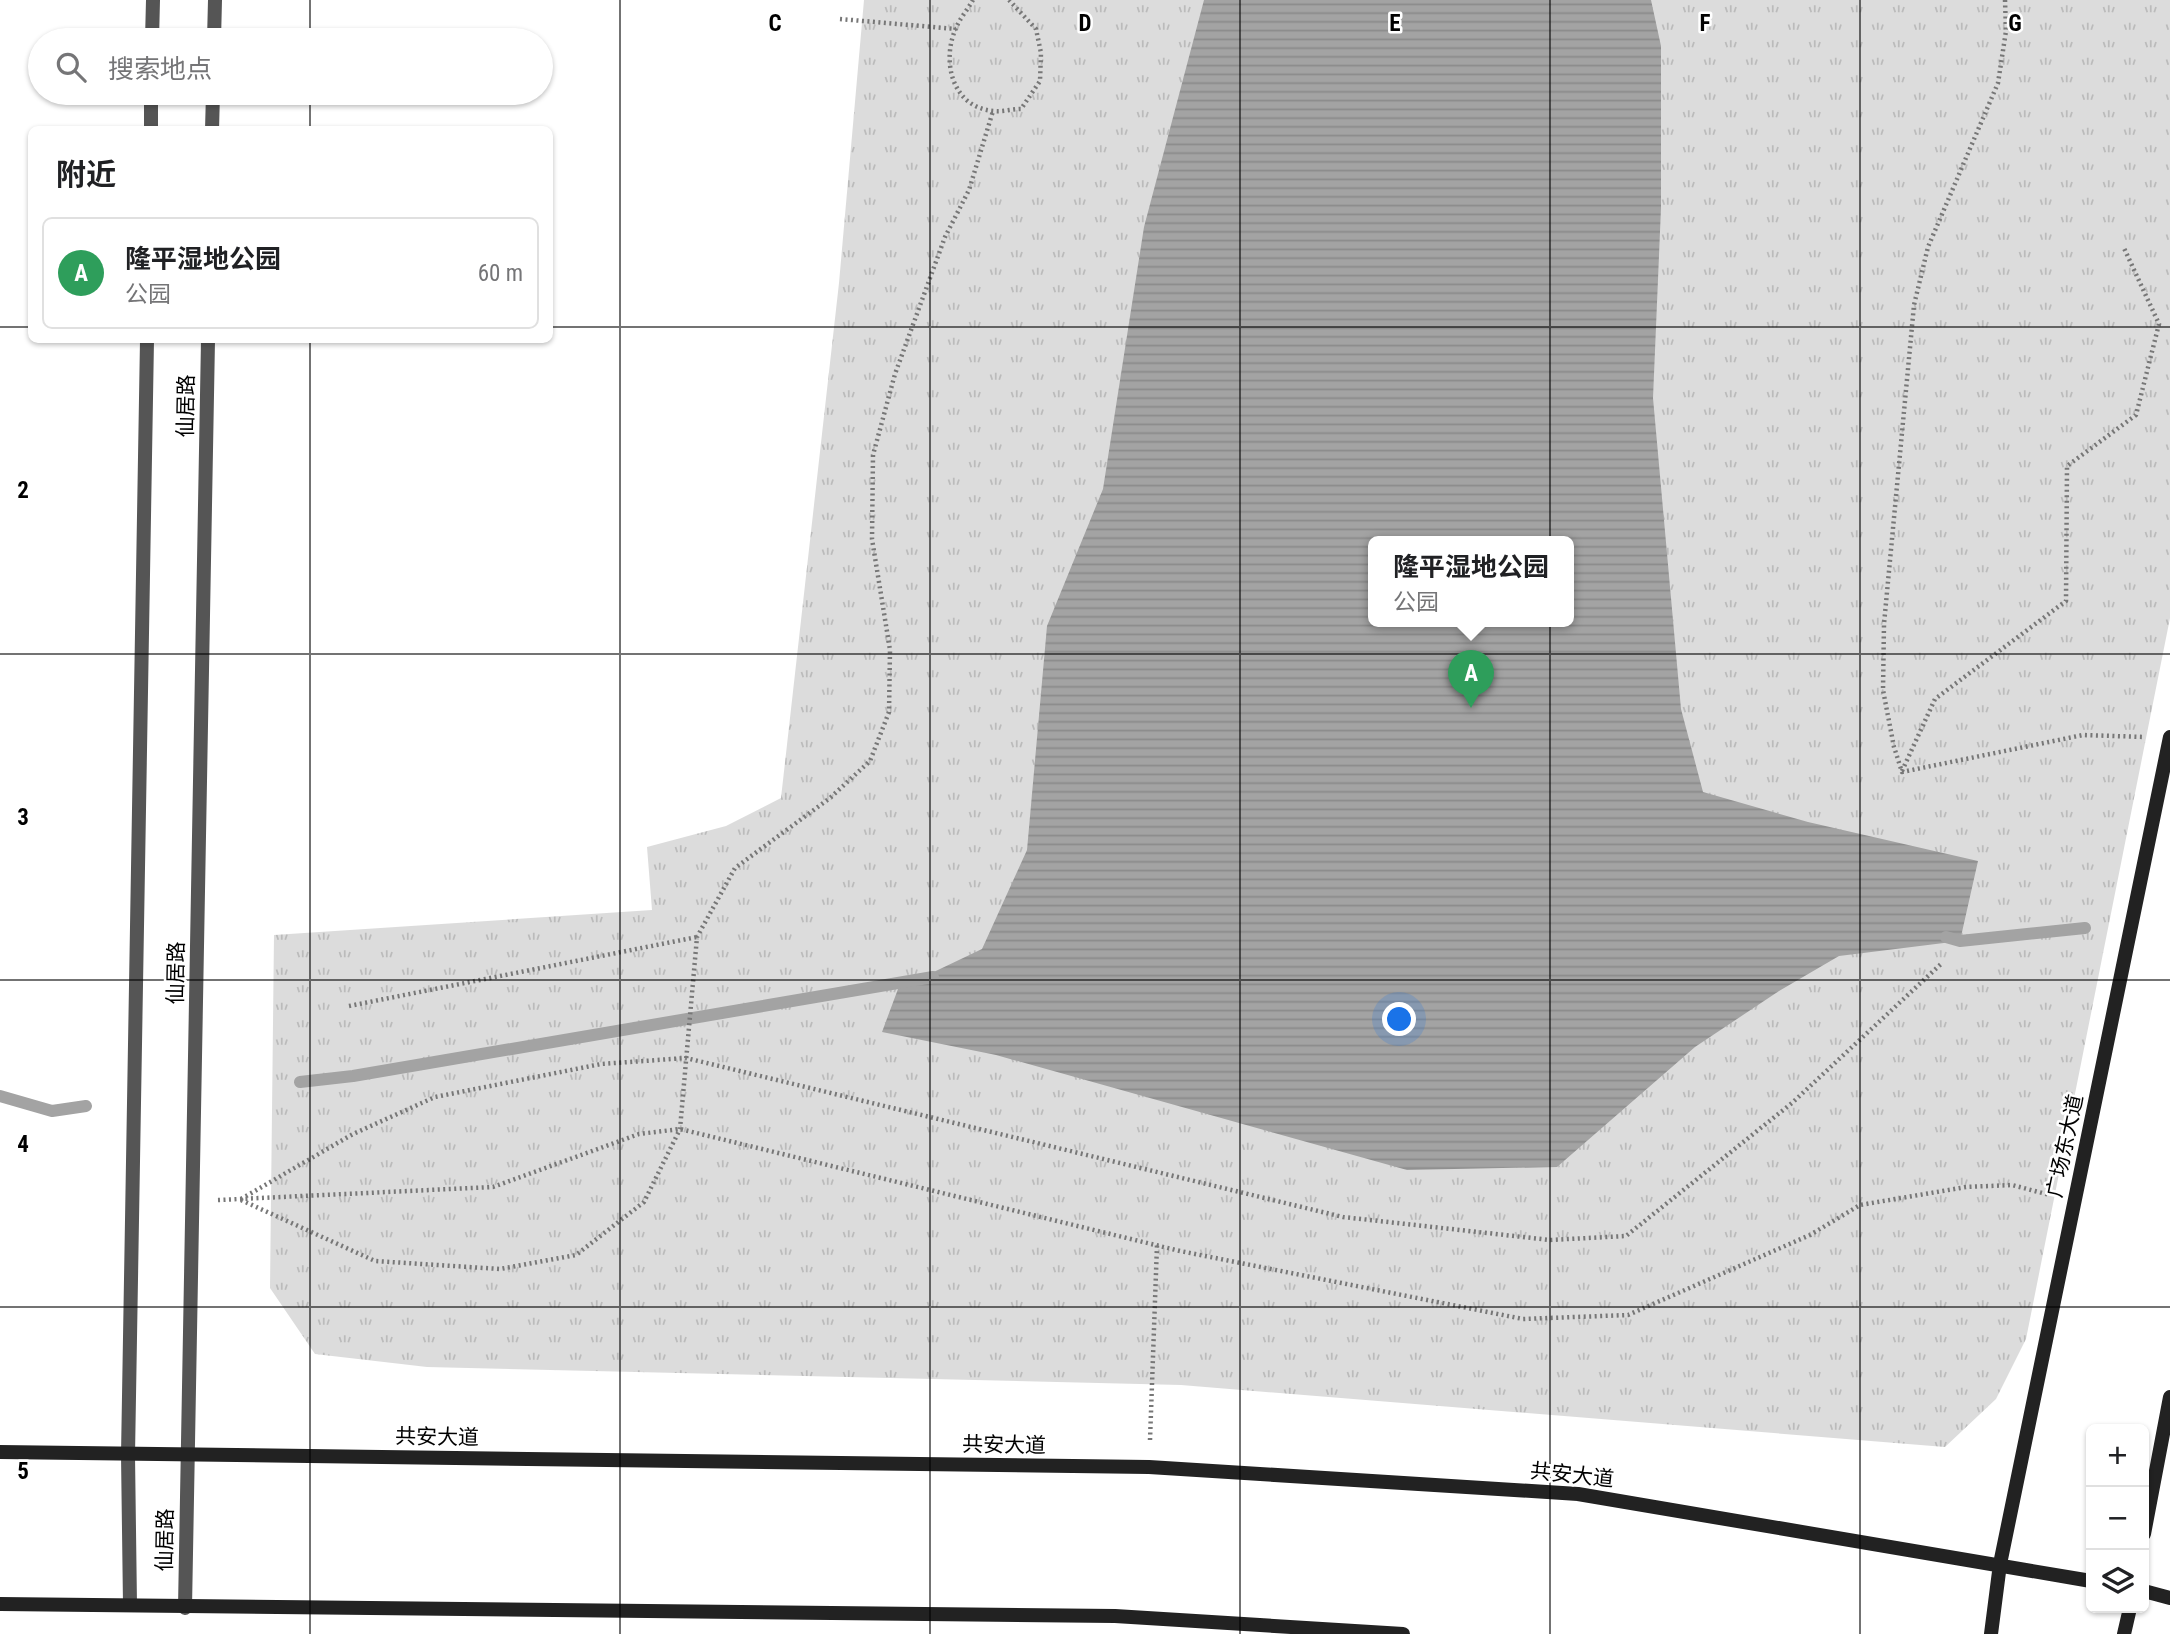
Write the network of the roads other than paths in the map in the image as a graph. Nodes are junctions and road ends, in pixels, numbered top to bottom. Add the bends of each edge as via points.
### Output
1 (153, 0) edge
2 (215, 0) edge
3 (152, 28) edge
4 (214, 28) edge
5 (151, 105) edge
6 (213, 105) edge
7 (151, 126) edge
8 (212, 126) edge
9 (147, 343) edge
10 (208, 343) edge
11 (2170, 738) edge
12 (2170, 1397) edge
13 (0, 1452) edge
14 (128, 1455) junction
15 (188, 1455) junction
16 (2149, 1508) edge
17 (2000, 1564) junction
18 (2086, 1580) edge
19 (2149, 1592) edge
20 (2170, 1597) edge
21 (0, 1604) edge
22 (130, 1605) junction
23 (185, 1608) junction
24 (2129, 1613) edge
25 (1403, 1634) edge
26 (1991, 1634) edge
27 (2124, 1634) edge

1 - 3 street
2 - 4 street
5 - 7 street
6 - 8 street
9 - 14 street, 仙居路
10 - 15 street, 仙居路
11 - 17 main road, 广场东大道
12 - 16 main road
13 - 14 main road, 共安大道
14 - 15 main road, 共安大道
14 - 22 street, 仙居路
15 - 17 main road, 共安大道 via 1149,1467 1578,1494
15 - 23 street, 仙居路
17 - 18 main road, 共安大道
17 - 26 main road, 广场东大道
19 - 20 main road
21 - 22 main road
22 - 23 main road
23 - 25 main road via 1115,1616
24 - 27 main road

